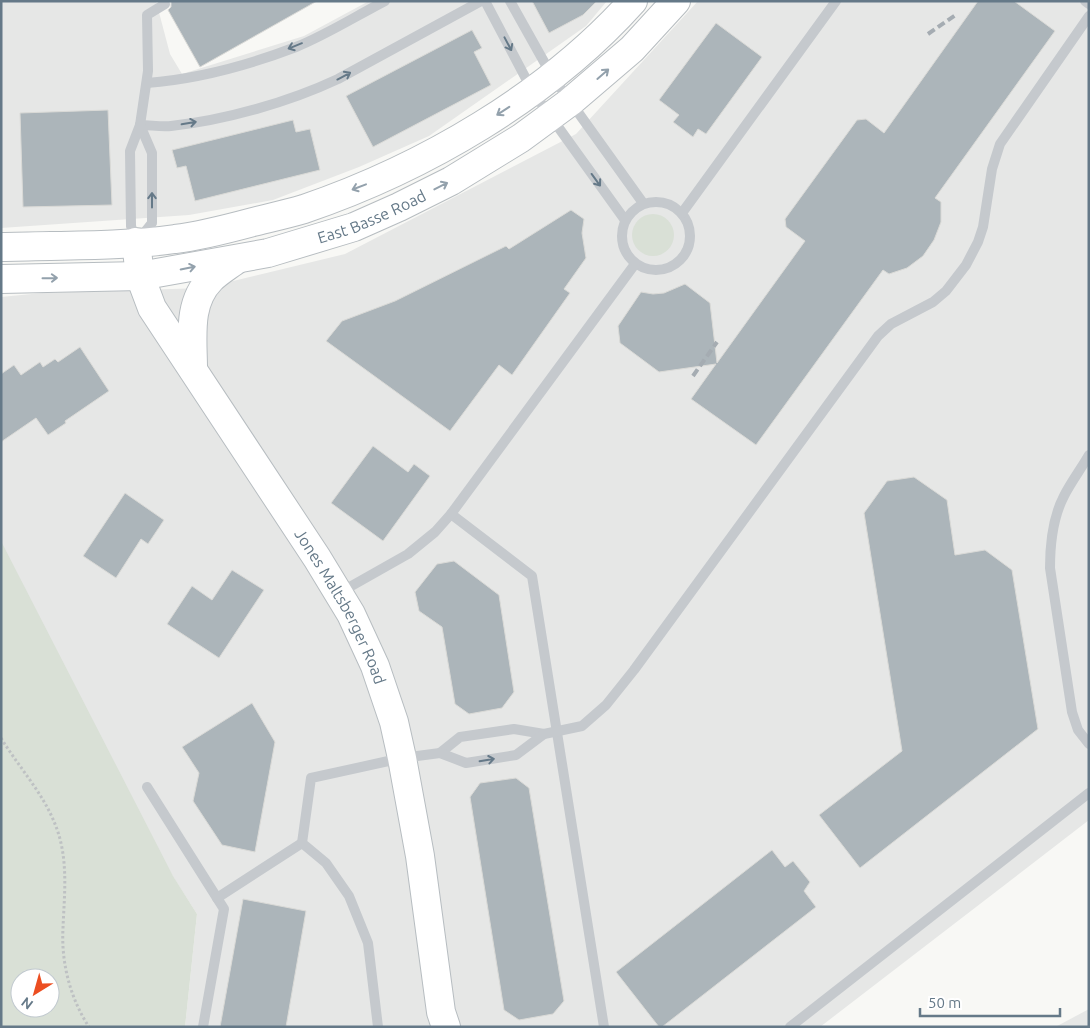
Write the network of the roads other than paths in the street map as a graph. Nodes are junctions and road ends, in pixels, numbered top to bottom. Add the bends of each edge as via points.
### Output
1 (385, 1) edge
2 (480, 1) edge
3 (485, 1) edge
4 (510, 1) edge
5 (633, 1) edge
6 (676, 1) edge
7 (836, 1) edge
8 (1085, 1) edge
9 (165, 4) dead end
10 (1089, 4) edge
11 (1089, 16) edge
12 (146, 83) junction
13 (542, 84) junction
14 (560, 109) junction
15 (140, 125) junction
16 (644, 203) junction
17 (682, 213) junction
18 (625, 220) junction
19 (136, 242) junction
20 (1, 247) edge
21 (238, 259) junction
22 (635, 264) junction
23 (140, 276) junction
24 (1, 279) edge
25 (193, 369) junction
26 (1089, 455) edge
27 (451, 514) junction
28 (339, 594) junction
29 (556, 732) junction
30 (544, 734) junction
31 (1089, 744) edge
32 (440, 753) junction
33 (402, 758) junction
34 (147, 787) dead end
35 (1089, 793) edge
36 (302, 843) junction
37 (217, 898) junction
38 (442, 1022) edge
39 (203, 1027) edge
40 (378, 1027) edge
41 (604, 1027) edge
42 (790, 1027) edge

1 -> 12 lane via 296,46 234,67
15 -> 2 lane via 170,126 239,113 316,89
3 -> 13 lane
4 - 13 lane
5 - 13 main road, East Basse Road via 586,48
14 -> 6 main road, East Basse Road via 632,49
7 - 17 lane
8 - 10 lane
9 - 12 lane via 147,15
11 - 29 lane via 1000,144 992,169 983,227 978,242 955,280 933,302 891,324 878,336 634,670 582,726
12 - 15 lane
13 - 14 lane
13 - 14 lane
13 -> 19 main road, East Basse Road via 466,135 383,178 303,209 176,239
14 - 16 lane
14 -> 18 lane
21 -> 14 main road, East Basse Road via 354,227 399,207 488,159
15 - 19 lane via 130,151 131,226
19 -> 15 lane via 152,223 152,153
16 - 17 lane via 664,202
16 - 18 lane
17 - 22 lane via 690,230 690,241 679,262 658,270
18 - 22 lane via 621,239 623,248
19 - 20 main road, East Basse Road
19 - 23 main road, Jones Maltsberger Road
23 -> 21 main road, East Basse Road
21 - 25 main road via 211,280 195,305 192,320
22 - 27 lane
24 -> 23 main road, East Basse Road
23 - 25 main road, Jones Maltsberger Road via 152,308
25 - 28 main road, Jones Maltsberger Road
26 - 31 lane via 1064,496 1054,525 1050,568 1072,712 1078,730
27 - 28 lane via 408,554
27 - 29 lane via 532,576
28 - 33 main road, Jones Maltsberger Road via 376,666
29 - 30 lane
29 - 41 lane
30 - 32 lane via 514,729 460,737
32 -> 30 lane via 466,763 516,755
32 - 33 lane
33 - 36 lane via 312,778
33 - 38 main road, Jones Maltsberger Road via 420,856
34 - 37 lane
35 - 42 lane
36 - 37 lane
36 - 40 lane via 326,863 349,896 368,943
37 - 39 lane via 224,909

